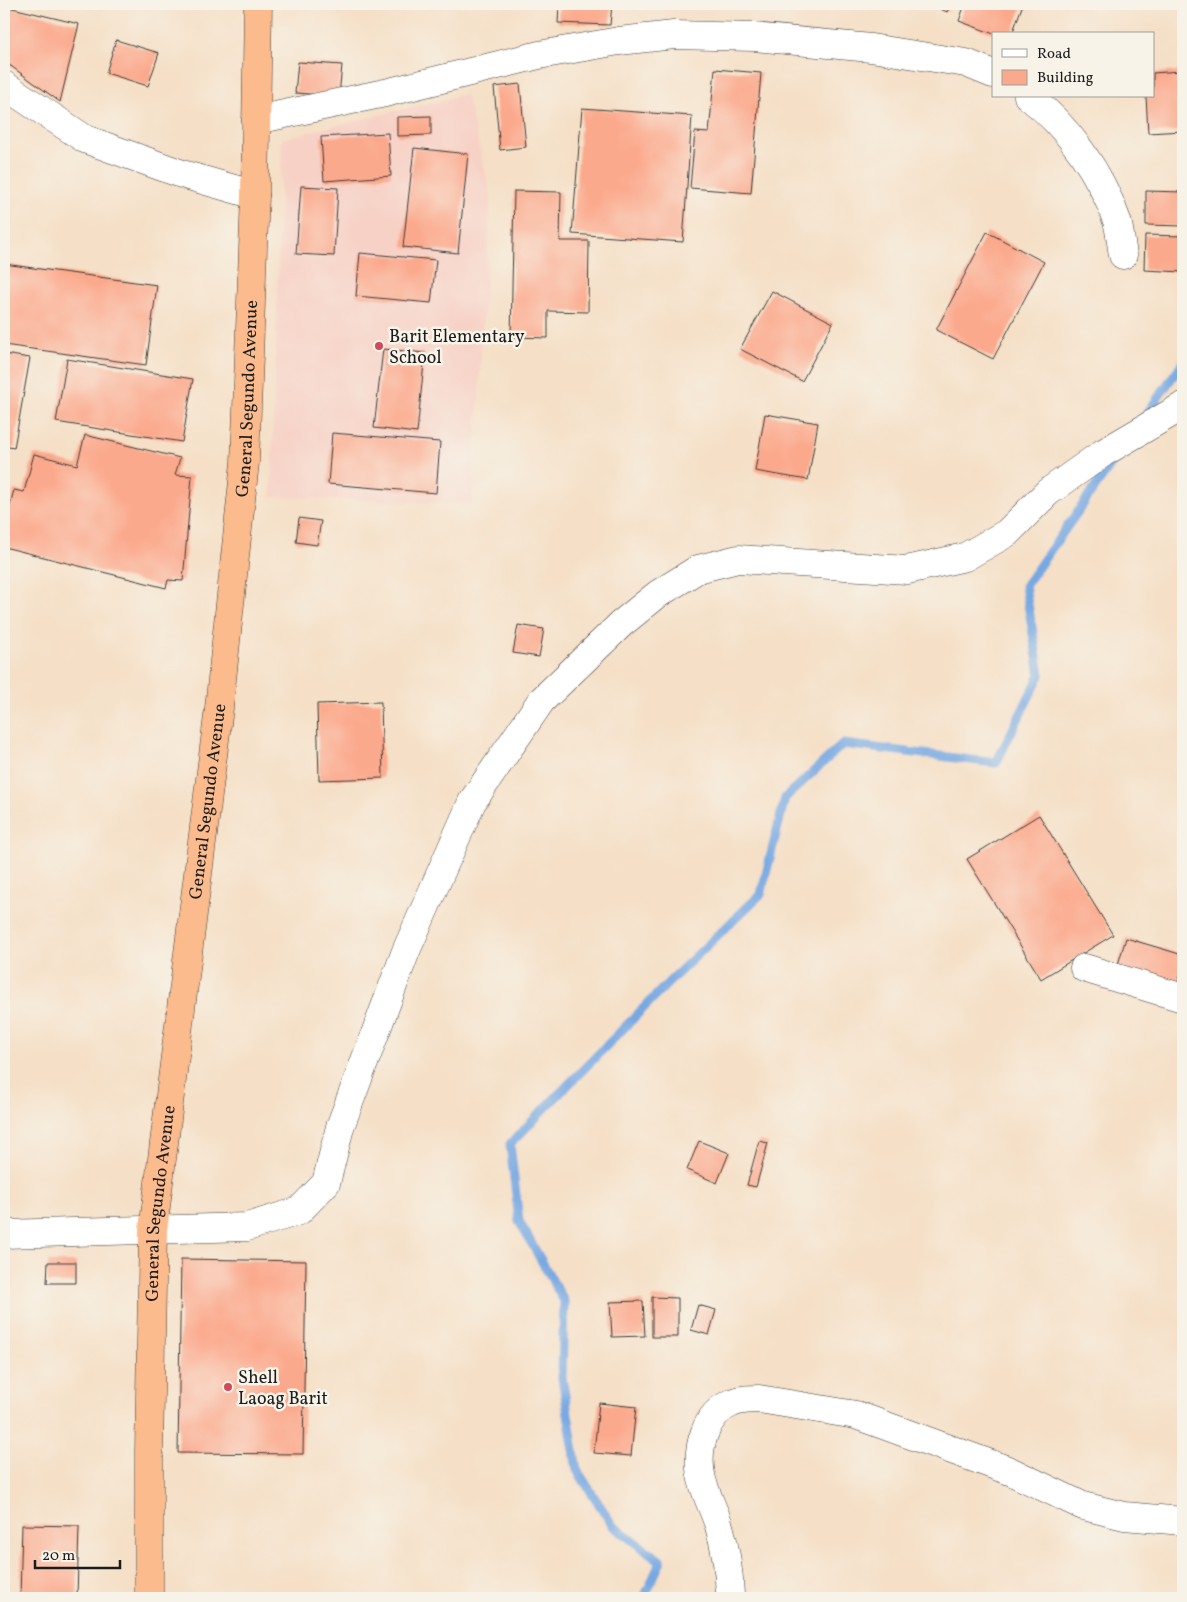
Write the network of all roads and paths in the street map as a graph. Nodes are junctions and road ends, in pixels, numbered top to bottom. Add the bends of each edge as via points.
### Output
1 (258, 4) edge
2 (992, 74) edge
3 (4, 85) edge
4 (1030, 98) edge
5 (256, 120) junction
6 (255, 195) junction
7 (1124, 255) dead end
8 (1183, 406) edge
9 (1084, 968) dead end
10 (1183, 998) edge
11 (153, 1230) junction
12 (4, 1234) edge
13 (1183, 1521) edge
14 (149, 1598) edge
15 (729, 1598) edge

1 - 5 highway, General Segundo Avenue
2 - 5 street via 966,63 871,48 754,37 674,36 619,41 539,55 386,93
3 - 6 street via 85,139 182,174
4 - 7 street via 1071,137 1103,188 1117,222
5 - 6 highway, General Segundo Avenue
6 - 11 highway, General Segundo Avenue via 245,462 219,708
8 - 11 street via 1103,453 1048,492 1007,533 965,557 907,570 738,559 698,569 658,594 621,624 540,701 472,802 406,951 340,1127 326,1183 299,1211 247,1227
9 - 10 street
11 - 12 street
11 - 14 highway, General Segundo Avenue
13 - 15 street via 1124,1516 1083,1506 1010,1471 856,1415 759,1398 744,1399 730,1403 713,1417 704,1434 700,1456 701,1476 729,1564

